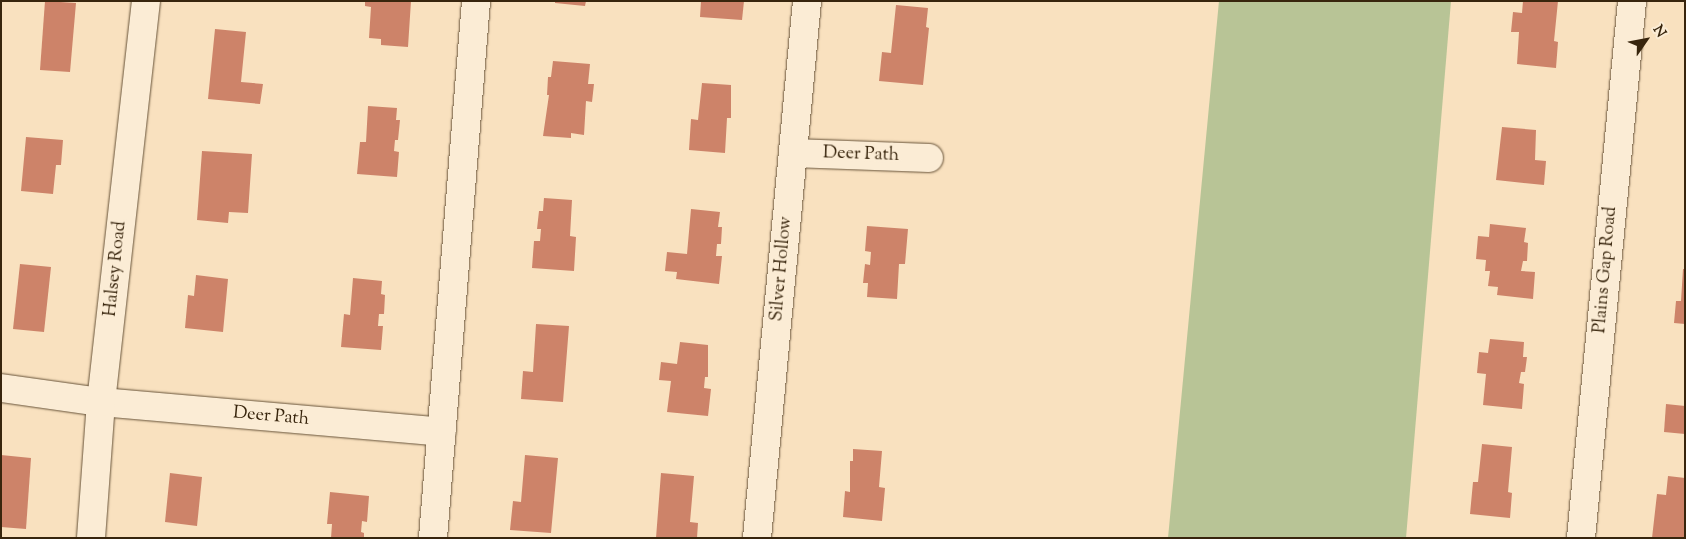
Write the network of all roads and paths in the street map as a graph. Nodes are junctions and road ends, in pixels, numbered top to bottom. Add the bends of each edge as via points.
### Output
1 (146, 1) edge
2 (476, 1) edge
3 (807, 1) edge
4 (1632, 1) edge
5 (793, 153) junction
6 (930, 158) dead end
7 (1, 388) edge
8 (101, 402) junction
9 (442, 432) junction
10 (91, 538) edge
11 (433, 538) edge
12 (757, 538) edge
13 (1580, 538) edge

1 - 8 street, Halsey Road
2 - 9 street
3 - 5 street, Silver Hollow
4 - 13 street, Plains Gap Road
5 - 6 street, Deer Path
5 - 12 street, Silver Hollow
7 - 8 street, Deer Path
8 - 9 street, Deer Path
8 - 10 street, Halsey Road
9 - 11 street

